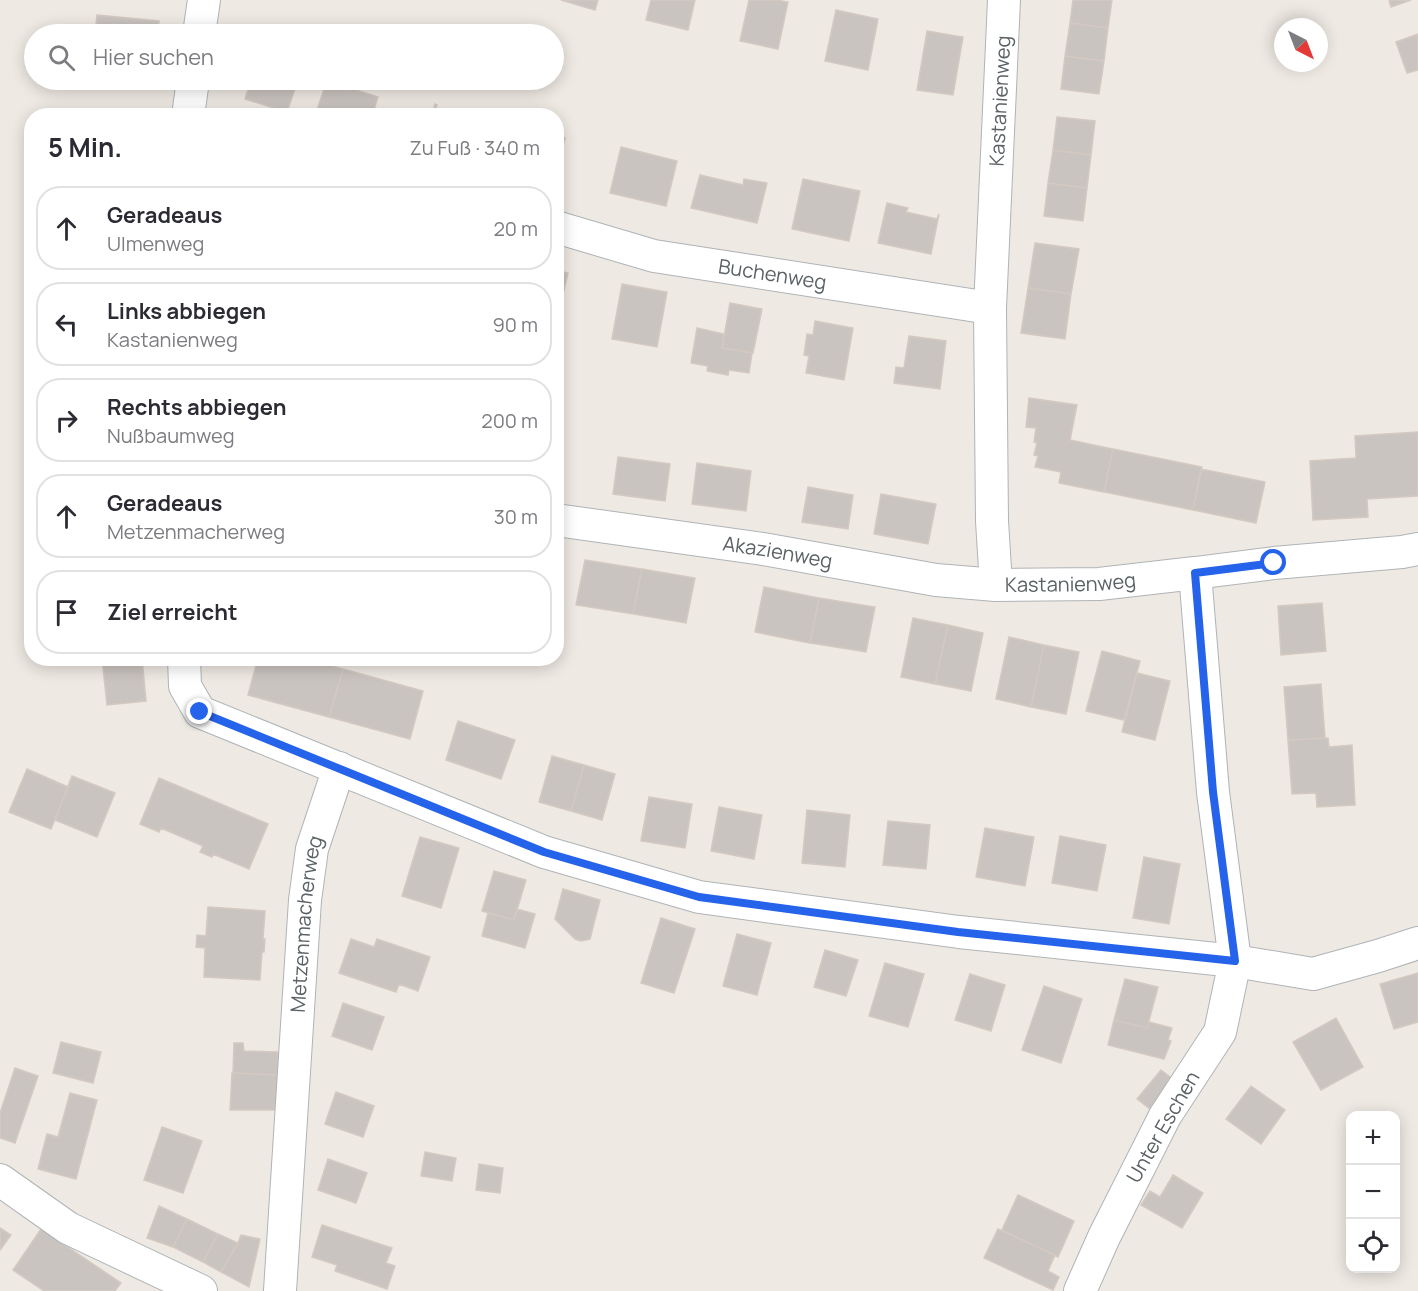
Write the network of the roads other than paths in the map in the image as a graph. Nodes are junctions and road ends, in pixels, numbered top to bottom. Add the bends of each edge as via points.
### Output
1 (204, 0) edge
2 (1003, 0) edge
3 (200, 24) edge
4 (192, 90) edge
5 (189, 108) edge
6 (564, 229) edge
7 (990, 308) junction
8 (564, 521) edge
9 (1418, 549) edge
10 (1195, 573) junction
11 (996, 585) junction
12 (184, 666) edge
13 (339, 768) junction
14 (1418, 943) edge
15 (1235, 961) junction
16 (0, 1180) edge
17 (201, 1291) edge
18 (280, 1291) edge
19 (1080, 1291) edge

1 - 3 street
2 - 7 street, Kastanienweg
4 - 5 street
6 - 7 street, Buchenweg via 654,256
7 - 11 street, Kastanienweg
8 - 11 street, Akazienweg via 763,549 936,580
9 - 10 street, Kastanienweg
10 - 11 street, Kastanienweg via 1099,584
10 - 15 street via 1213,792
12 - 13 street via 185,686 200,712
13 - 15 street via 544,852 699,897 958,932
13 - 18 street, Metzenmacherweg via 312,849 305,900
14 - 15 street via 1313,974
15 - 19 street, Unter Eschen via 1220,1032 1165,1116
16 - 17 street via 68,1228

